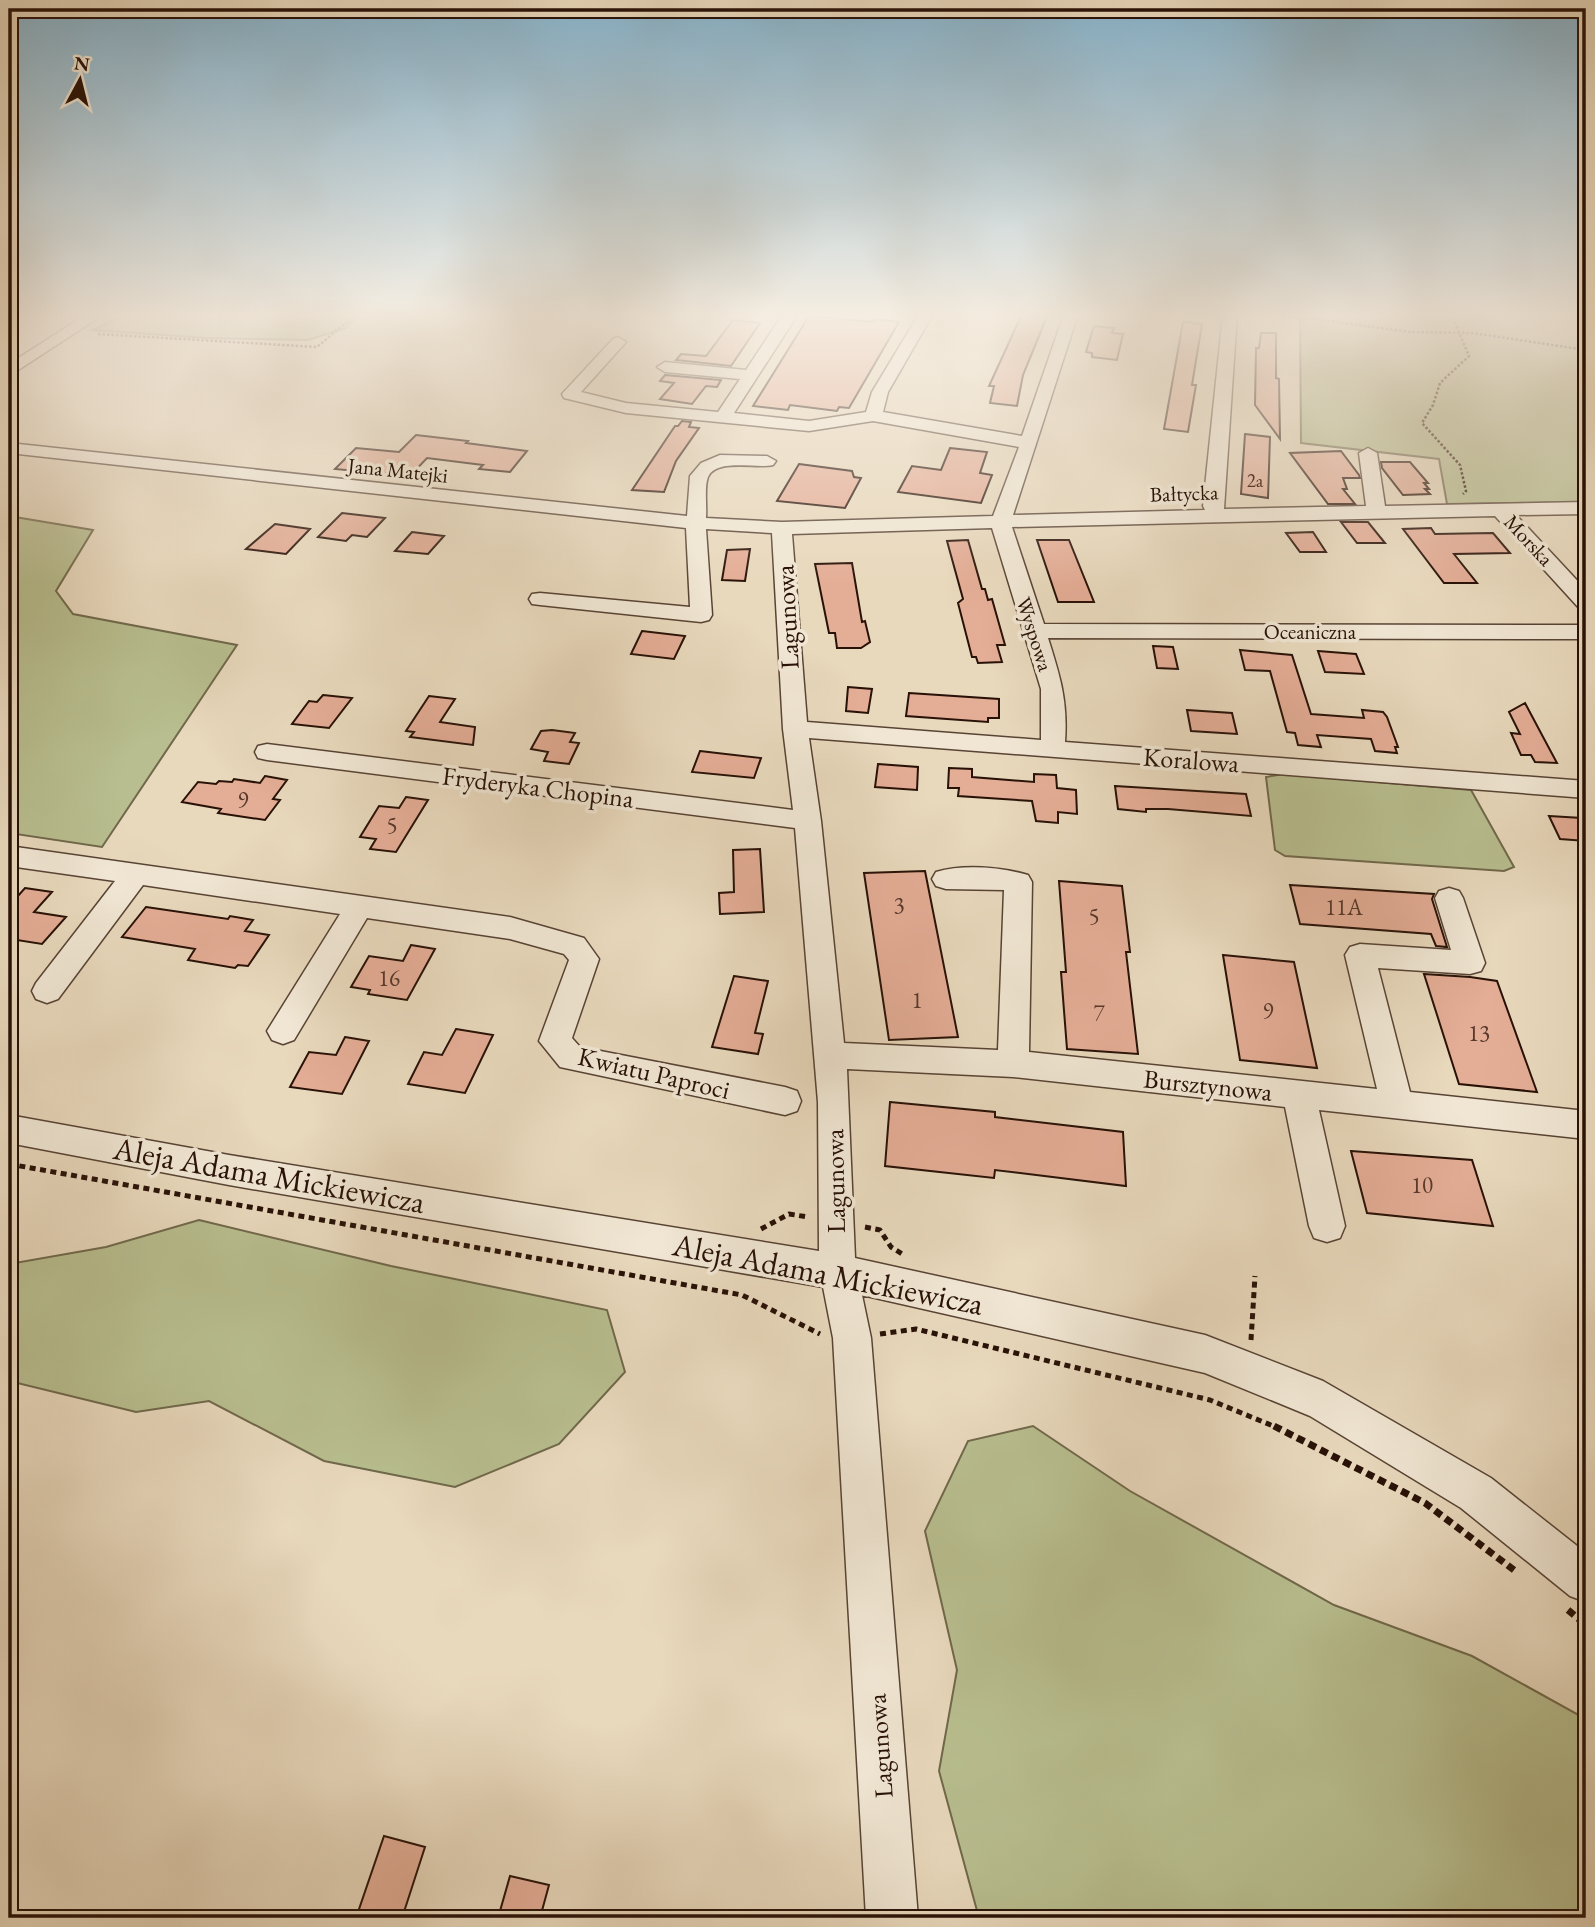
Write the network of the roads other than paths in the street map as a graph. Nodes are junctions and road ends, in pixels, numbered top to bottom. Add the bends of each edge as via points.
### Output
1 (610, 404) edge
2 (732, 404) edge
3 (877, 404) edge
4 (1042, 404) edge
5 (1222, 404) edge
6 (724, 416) junction
7 (873, 416) junction
8 (1029, 443) junction
9 (9, 448) edge
10 (1368, 453) dead end
11 (767, 461) dead end
12 (1586, 508) edge
13 (1500, 509) junction
14 (1376, 511) junction
15 (1217, 515) junction
16 (1000, 521) junction
17 (696, 523) junction
18 (782, 528) junction
19 (540, 599) dead end
20 (1586, 603) edge
21 (1034, 631) junction
22 (1586, 632) edge
23 (795, 729) junction
24 (1052, 749) junction
25 (267, 752) dead end
26 (1586, 790) edge
27 (808, 821) junction
28 (9, 856) edge
29 (136, 874) junction
30 (946, 879) dead end
31 (1449, 898) dead end
32 (359, 906) junction
33 (47, 991) dead end
34 (283, 1031) dead end
35 (830, 1055) junction
36 (1013, 1064) junction
37 (1299, 1095) junction
38 (785, 1101) dead end
39 (1397, 1105) junction
40 (1586, 1125) edge
41 (9, 1129) edge
42 (1327, 1226) dead end
43 (838, 1272) junction
44 (1586, 1580) edge
45 (892, 1918) edge

1 - 6 street
2 - 6 street
3 - 7 street
4 - 8 street
5 - 15 street via 1213,506
6 - 7 street via 809,426
7 - 8 street
8 - 16 street
9 - 17 street, Jana Matejki
10 - 14 street
11 - 17 street via 735,458 707,467 699,476
12 - 13 street, Bałtycka
13 - 14 street, Bałtycka
13 - 20 street, Morska
14 - 15 street, Bałtycka
15 - 16 street, Bałtycka
16 - 18 street, Bałtycka
16 - 21 street, Wyspowa
17 - 18 street, Jana Matejki
17 - 19 street via 701,615
18 - 23 street, Lagunowa
21 - 22 street, Oceaniczna
21 - 24 street, Wyspowa via 1053,689
23 - 24 street, Koralowa
23 - 27 street, Lagunowa
24 - 26 street, Koralowa
25 - 27 street, Fryderyka Chopina
27 - 35 street, Lagunowa
28 - 29 street, Kwiatu Paproci
29 - 32 street, Kwiatu Paproci
29 - 33 street
30 - 36 street via 1018,882
31 - 39 street via 1470,962 1360,955
32 - 34 street
32 - 38 street, Kwiatu Paproci via 510,928 574,946 583,958 555,1041 571,1058
35 - 36 street, Bursztynowa
35 - 43 street, Lagunowa
36 - 37 street, Bursztynowa
37 - 39 street, Bursztynowa
37 - 42 street
39 - 40 street, Bursztynowa
41 - 43 street, Aleja Adama Mickiewicza
43 - 44 street, Aleja Adama Mickiewicza via 1205,1354 1324,1401 1476,1493
43 - 45 street, Lagunowa via 852,1338

